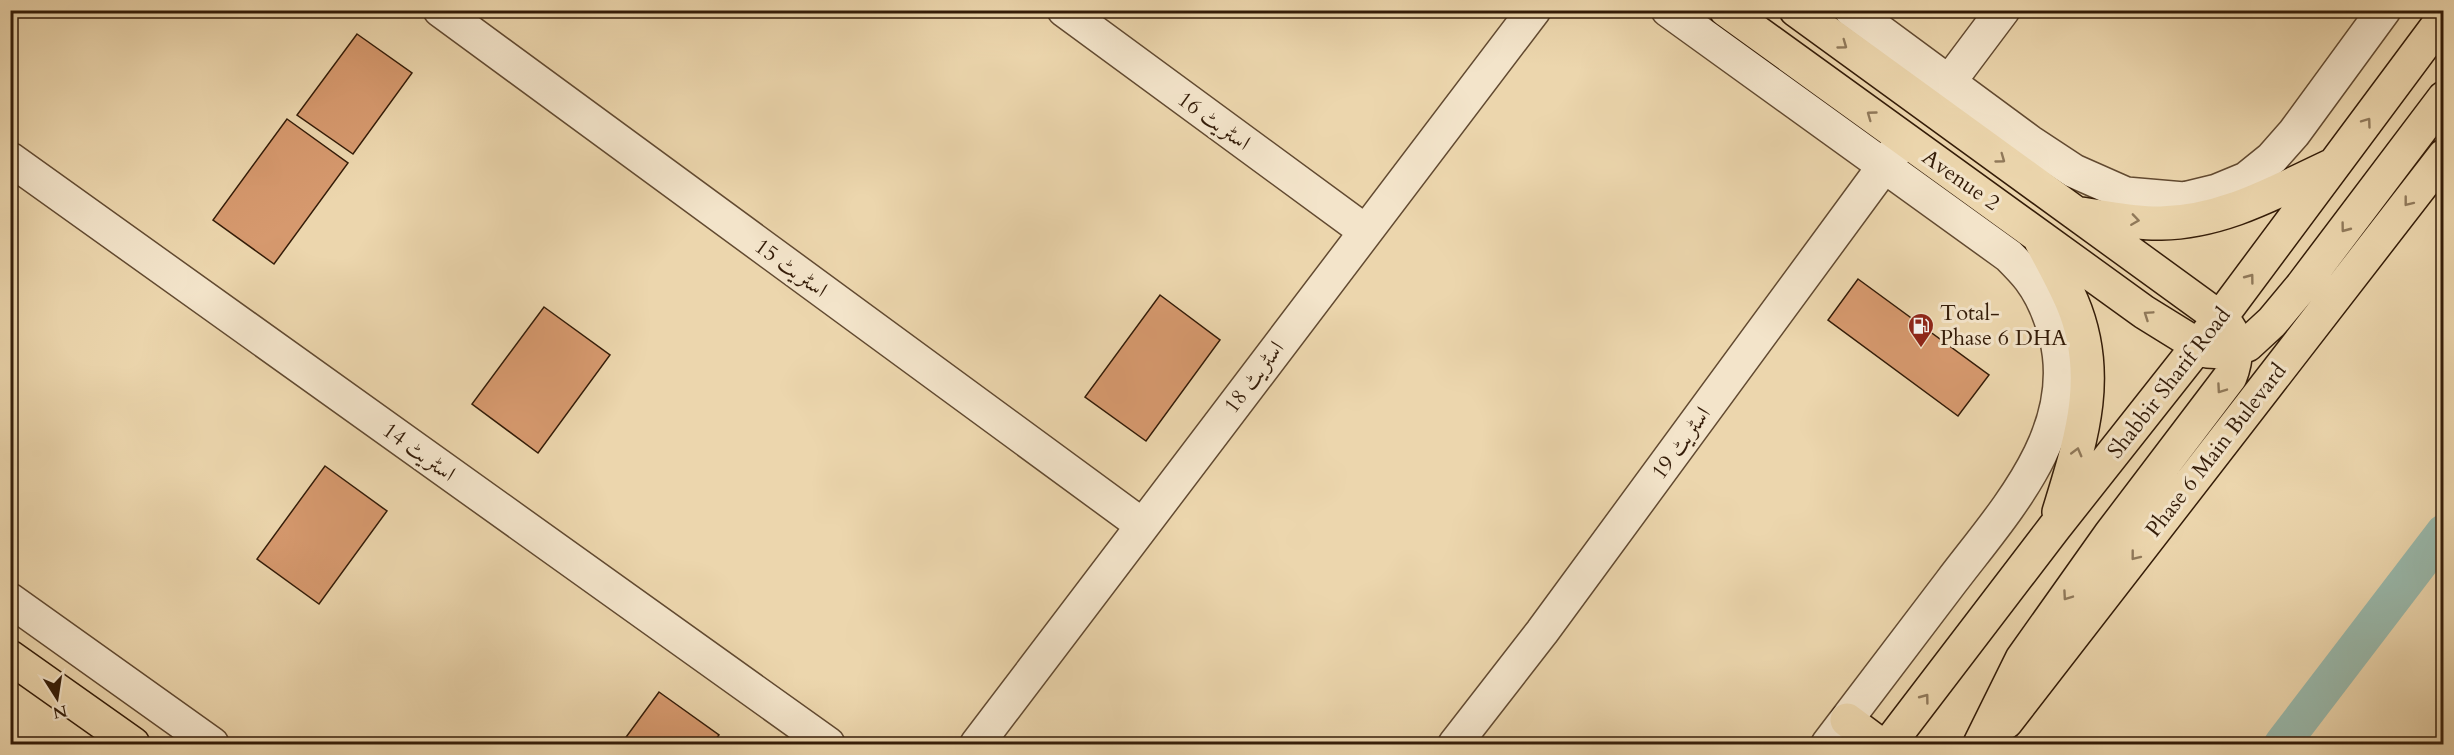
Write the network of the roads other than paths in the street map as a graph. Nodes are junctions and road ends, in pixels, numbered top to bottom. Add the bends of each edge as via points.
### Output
1 (440, 10) edge
2 (1064, 10) edge
3 (1534, 10) edge
4 (1668, 10) edge
5 (1726, 10) edge
6 (1796, 10) edge
7 (1851, 10) edge
8 (2003, 10) edge
9 (2384, 10) edge
10 (2444, 18) edge
11 (1949, 81) junction
12 (2444, 98) edge
13 (1930, 108) junction
14 (1904, 139) junction
15 (2444, 156) edge
16 (10, 159) edge
17 (2337, 163) junction
18 (1884, 167) junction
19 (2077, 214) junction
20 (1365, 231) junction
21 (2037, 233) junction
22 (2220, 318) junction
23 (2197, 347) junction
24 (2235, 350) junction
25 (1142, 525) junction
26 (2055, 528) junction
27 (10, 600) edge
28 (10, 657) edge
29 (1837, 732) edge
30 (133, 744) edge
31 (212, 744) edge
32 (828, 744) edge
33 (977, 744) edge
34 (1455, 744) edge
35 (1880, 744) edge
36 (1889, 744) edge
37 (1980, 744) edge
38 (1989, 744) edge

1 - 25 street, اسٹریٹ 15
2 - 20 street, اسٹریٹ 16
3 - 20 street, اسٹریٹ 18
4 - 18 street
14 -> 5 main road, Avenue 2
6 -> 13 main road, Avenue 2
7 - 11 street
8 - 11 street
9 - 11 street via 2272,158 2246,179 2184,199 2127,194 2083,175 2030,142
17 -> 10 main road, Shabbir Sharif Road
11 - 13 street
12 -> 24 main road via 2302,286 2257,337
13 -> 19 main road, Avenue 2
14 - 18 street, اسٹریٹ 19
14 - 21 main road, Avenue 2
15 -> 38 main road, Phase 6 Main Bulevard
16 - 32 street, اسٹریٹ 14
19 -> 17 main road via 2157,224 2199,220 2247,206
22 -> 17 main road, Shabbir Sharif Road
18 - 29 street via 2009,256 2031,279 2052,322 2061,382 2057,411 2032,471
18 - 34 street, اسٹریٹ 19
19 - 22 main road, Avenue 2
20 - 25 street, اسٹریٹ 18
23 -> 21 main road, Avenue 2
26 -> 21 main road via 2080,442 2088,379 2086,352 2072,303
22 - 23 main road, Shabbir Sharif Road
22 - 24 main road via 2232,332
23 - 24 main road via 2215,353
23 - 26 main road, Shabbir Sharif Road
24 -> 37 main road via 2232,369 2220,392 2110,535 2022,659
25 - 33 street, اسٹریٹ 18
36 -> 26 main road, Shabbir Sharif Road
27 - 31 street
28 - 30 main road
29 - 35 main road

